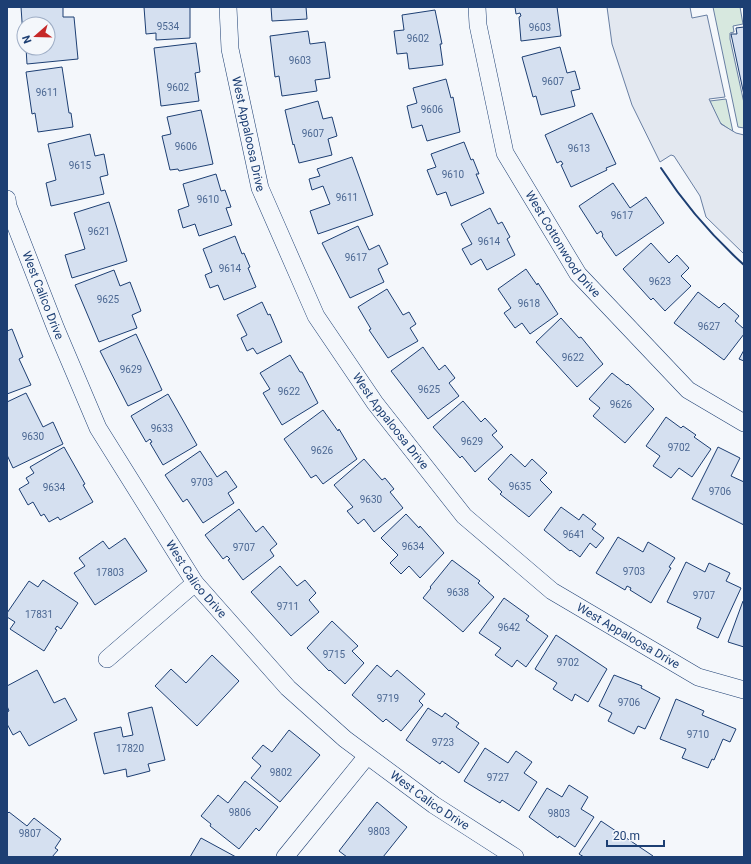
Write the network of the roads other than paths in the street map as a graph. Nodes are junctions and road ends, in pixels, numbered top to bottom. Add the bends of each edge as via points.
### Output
1 (228, 7) edge
2 (478, 7) edge
3 (7, 199) edge
4 (744, 423) edge
5 (195, 583) junction
6 (107, 659) dead end
7 (744, 690) edge
8 (367, 756) junction
9 (285, 857) edge
10 (515, 857) edge

1 - 7 street, West Appaloosa Drive via 230,49 260,188 316,316 375,403 464,516 552,591 698,677
2 - 4 street, West Cottonwood Drive via 478,25 505,154 578,274 688,390
3 - 5 street, West Calico Drive via 56,329 98,428
5 - 6 street
5 - 8 street, West Calico Drive via 288,688
8 - 9 street
8 - 10 street, West Calico Drive via 434,805

